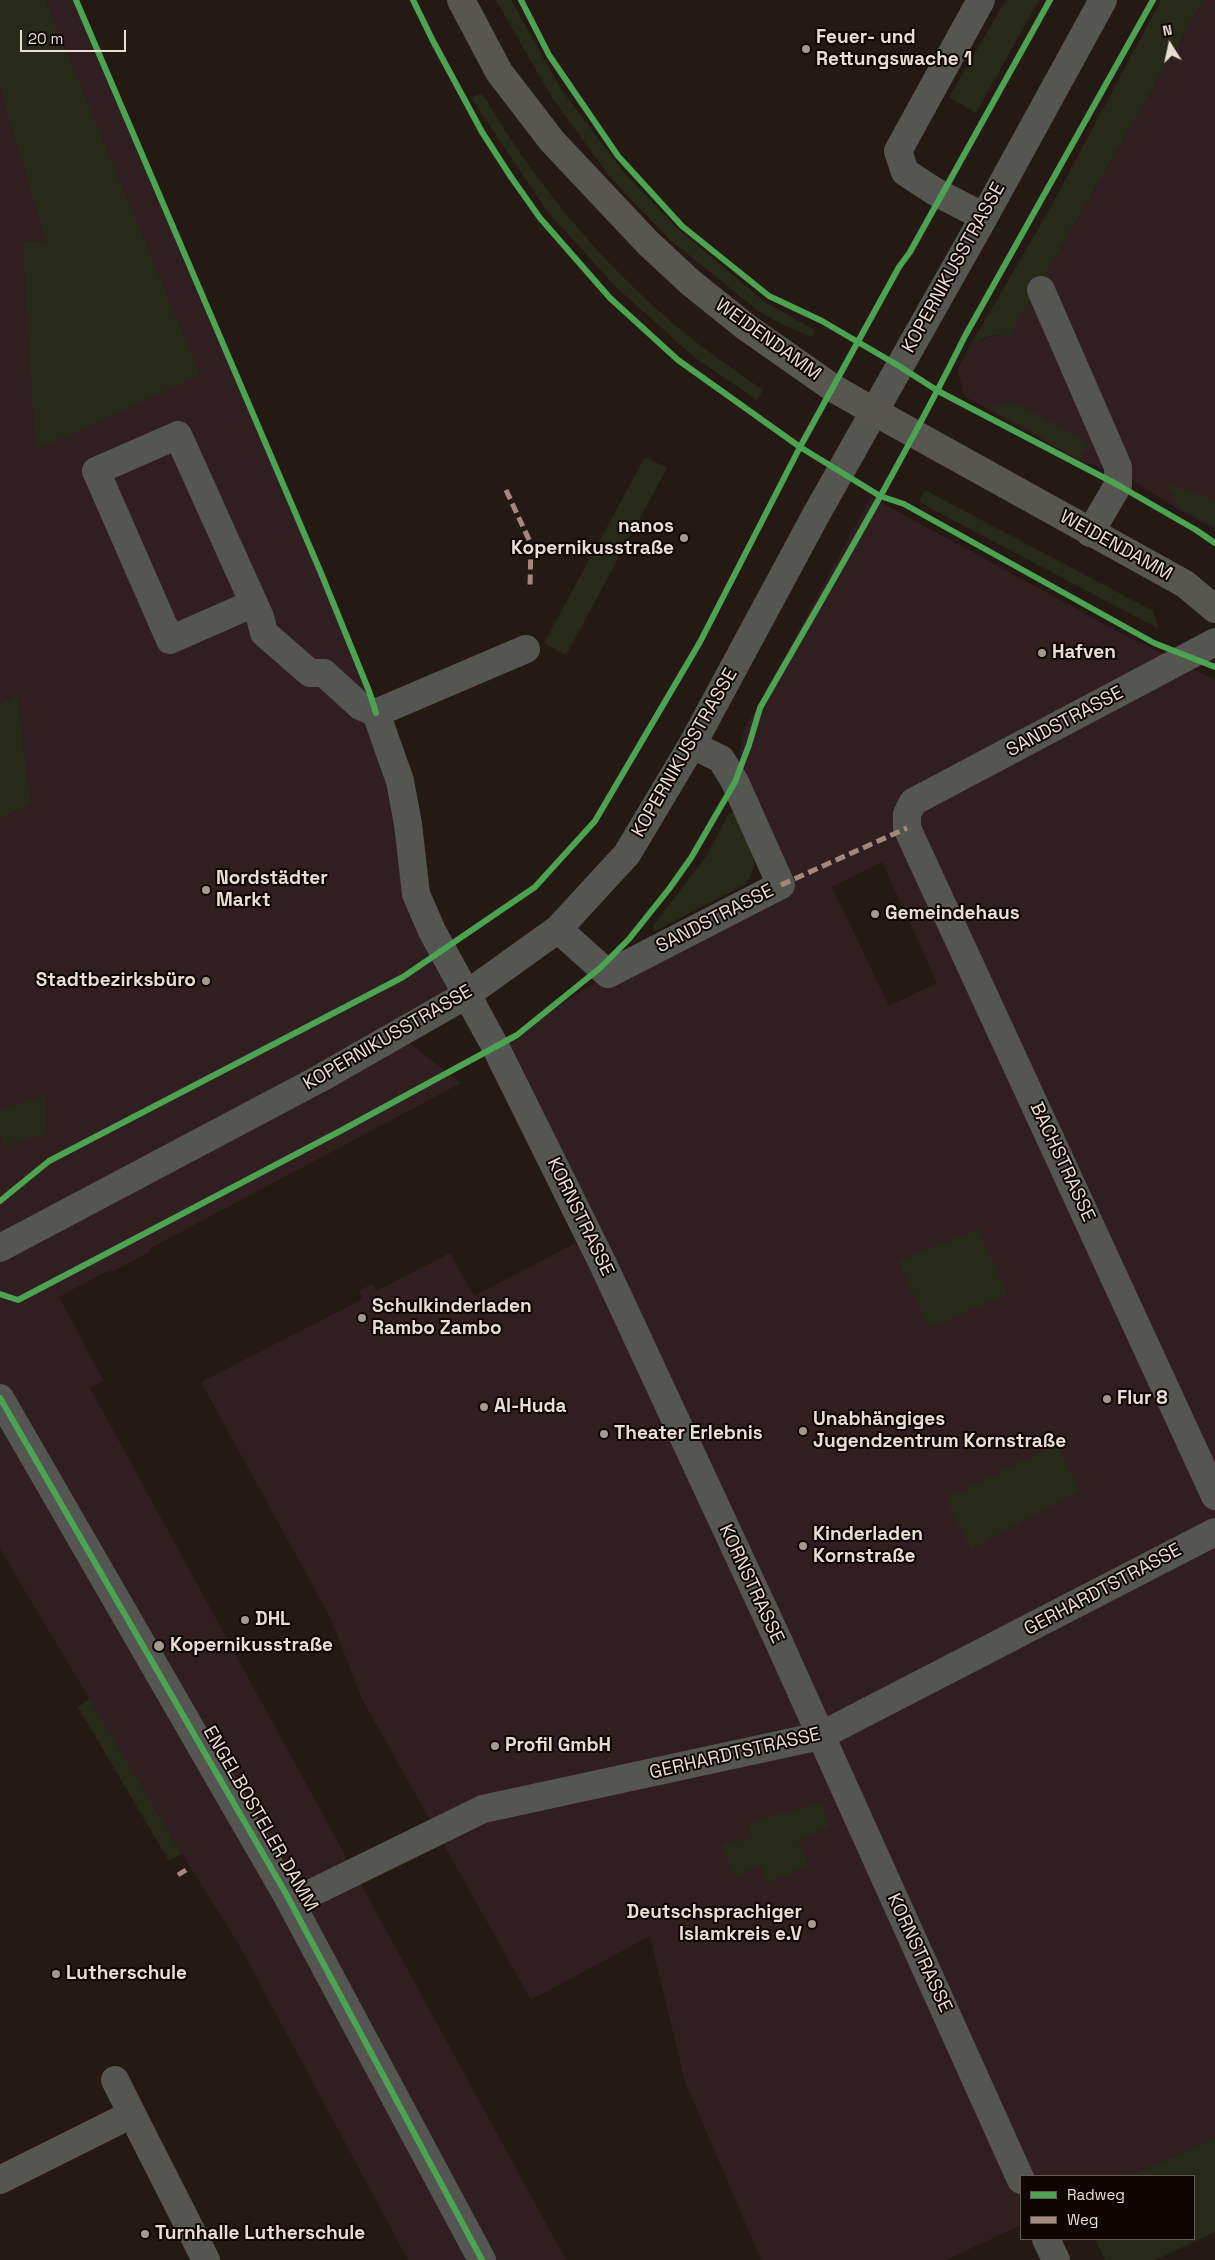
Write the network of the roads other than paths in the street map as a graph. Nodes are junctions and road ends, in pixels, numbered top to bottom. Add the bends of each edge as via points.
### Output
1 (461, 0) edge
2 (981, 0) edge
3 (1103, 0) edge
4 (984, 217) junction
5 (1041, 290) dead end
6 (875, 412) junction
7 (1090, 533) junction
8 (1215, 609) edge
9 (256, 610) junction
10 (1215, 642) edge
11 (526, 649) dead end
12 (376, 713) junction
13 (692, 745) junction
14 (907, 828) joint
15 (558, 929) junction
16 (466, 995) junction
17 (0, 1248) edge
18 (0, 1398) edge
19 (1215, 1496) edge
20 (1215, 1532) edge
21 (820, 1736) junction
22 (291, 1903) junction
23 (115, 2080) dead end
24 (132, 2114) junction
25 (1020, 2178) edge
26 (0, 2180) edge
27 (1046, 2240) edge
28 (206, 2260) edge
29 (482, 2260) edge
30 (1056, 2260) edge

1 - 6 main road, WEIDENDAMM via 499,72 523,104 552,141 648,243 746,327 833,388
2 - 4 street via 898,151 905,172
3 - 4 street, KOPERNIKUSSTRASSE
4 - 6 street, KOPERNIKUSSTRASSE
5 - 7 street via 1118,467 1118,484
6 - 7 main road, WEIDENDAMM
6 - 13 street, KOPERNIKUSSTRASSE
7 - 8 main road, WEIDENDAMM via 1185,584
9 - 9 street via 178,435 96,471 170,640
9 - 12 street via 264,633 310,673 324,673 360,706
10 - 14 street, SANDSTRASSE via 913,802 907,814
11 - 12 street
12 - 16 street, KORNSTRASSE via 400,781 416,894 441,952
13 - 15 street, KOPERNIKUSSTRASSE via 627,854
13 - 15 street, SANDSTRASSE via 721,759 781,885 608,974
14 - 19 street, BACHSTRASSE
15 - 16 street, KOPERNIKUSSTRASSE
16 - 17 street, KOPERNIKUSSTRASSE via 319,1078
16 - 21 street, KORNSTRASSE via 495,1046 604,1264
18 - 22 street, ENGELBOSTELER DAMM
20 - 21 street, GERHARDTSTRASSE
21 - 22 street, GERHARDTSTRASSE via 484,1809
21 - 25 street, KORNSTRASSE
22 - 29 street, ENGELBOSTELER DAMM
23 - 24 street
24 - 26 street
24 - 28 street
27 - 30 street

